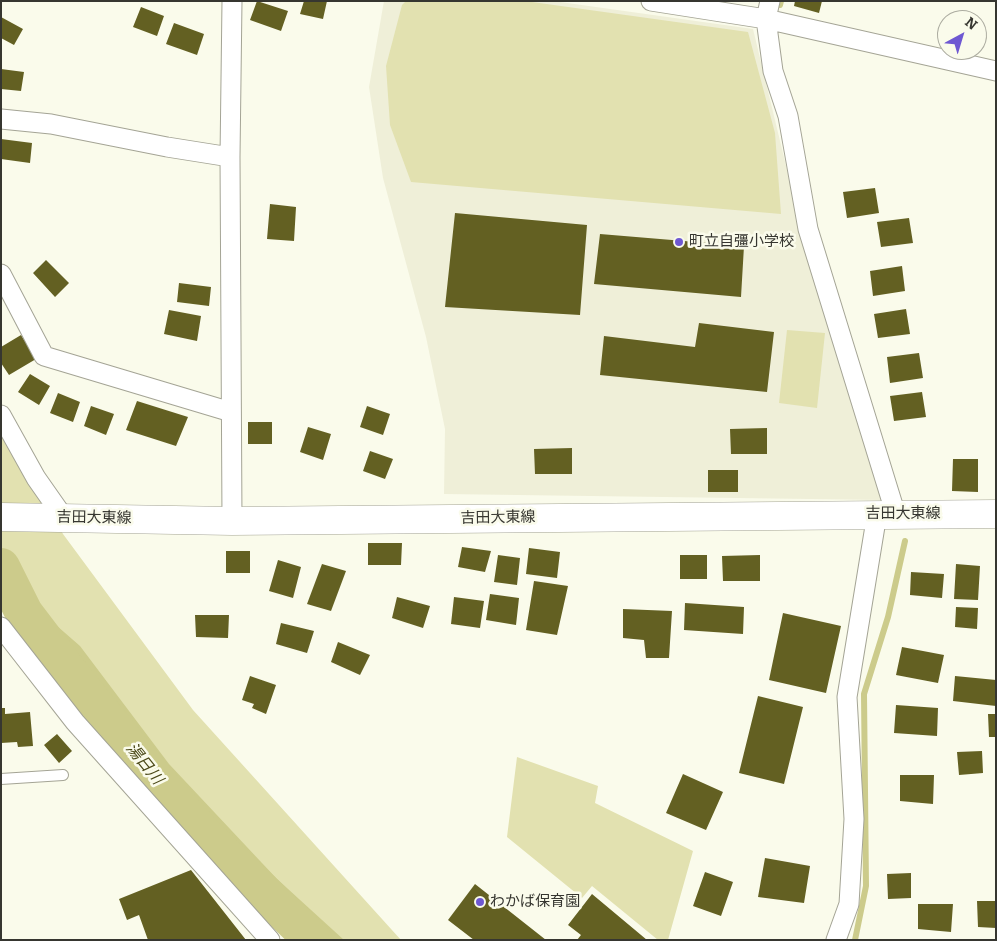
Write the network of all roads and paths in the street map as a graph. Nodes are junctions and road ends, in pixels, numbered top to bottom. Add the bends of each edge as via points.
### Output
1 (232, 1) edge
2 (651, 1) edge
3 (768, 10) edge
4 (996, 71) edge
5 (1, 119) edge
6 (230, 157) junction
7 (1, 274) edge
8 (231, 412) junction
9 (1, 415) edge
10 (887, 514) junction
11 (996, 514) edge
12 (1, 517) edge
13 (59, 518) junction
14 (232, 521) junction
15 (1, 627) edge
16 (64, 775) dead end
17 (1, 779) edge
18 (270, 940) edge
19 (836, 940) edge

1 - 6 street
2 - 3 street
3 - 4 street
3 - 10 street via 773,71 788,116 808,230
5 - 6 street via 51,124
6 - 8 street
7 - 8 street via 44,356
8 - 14 street
9 - 13 street
10 - 11 main road, 吉田大東線
10 - 14 main road, 吉田大東線
10 - 19 street via 846,697 854,819 849,904
12 - 13 main road, 吉田大東線
13 - 14 main road, 吉田大東線
15 - 18 street via 75,722
16 - 17 lane

